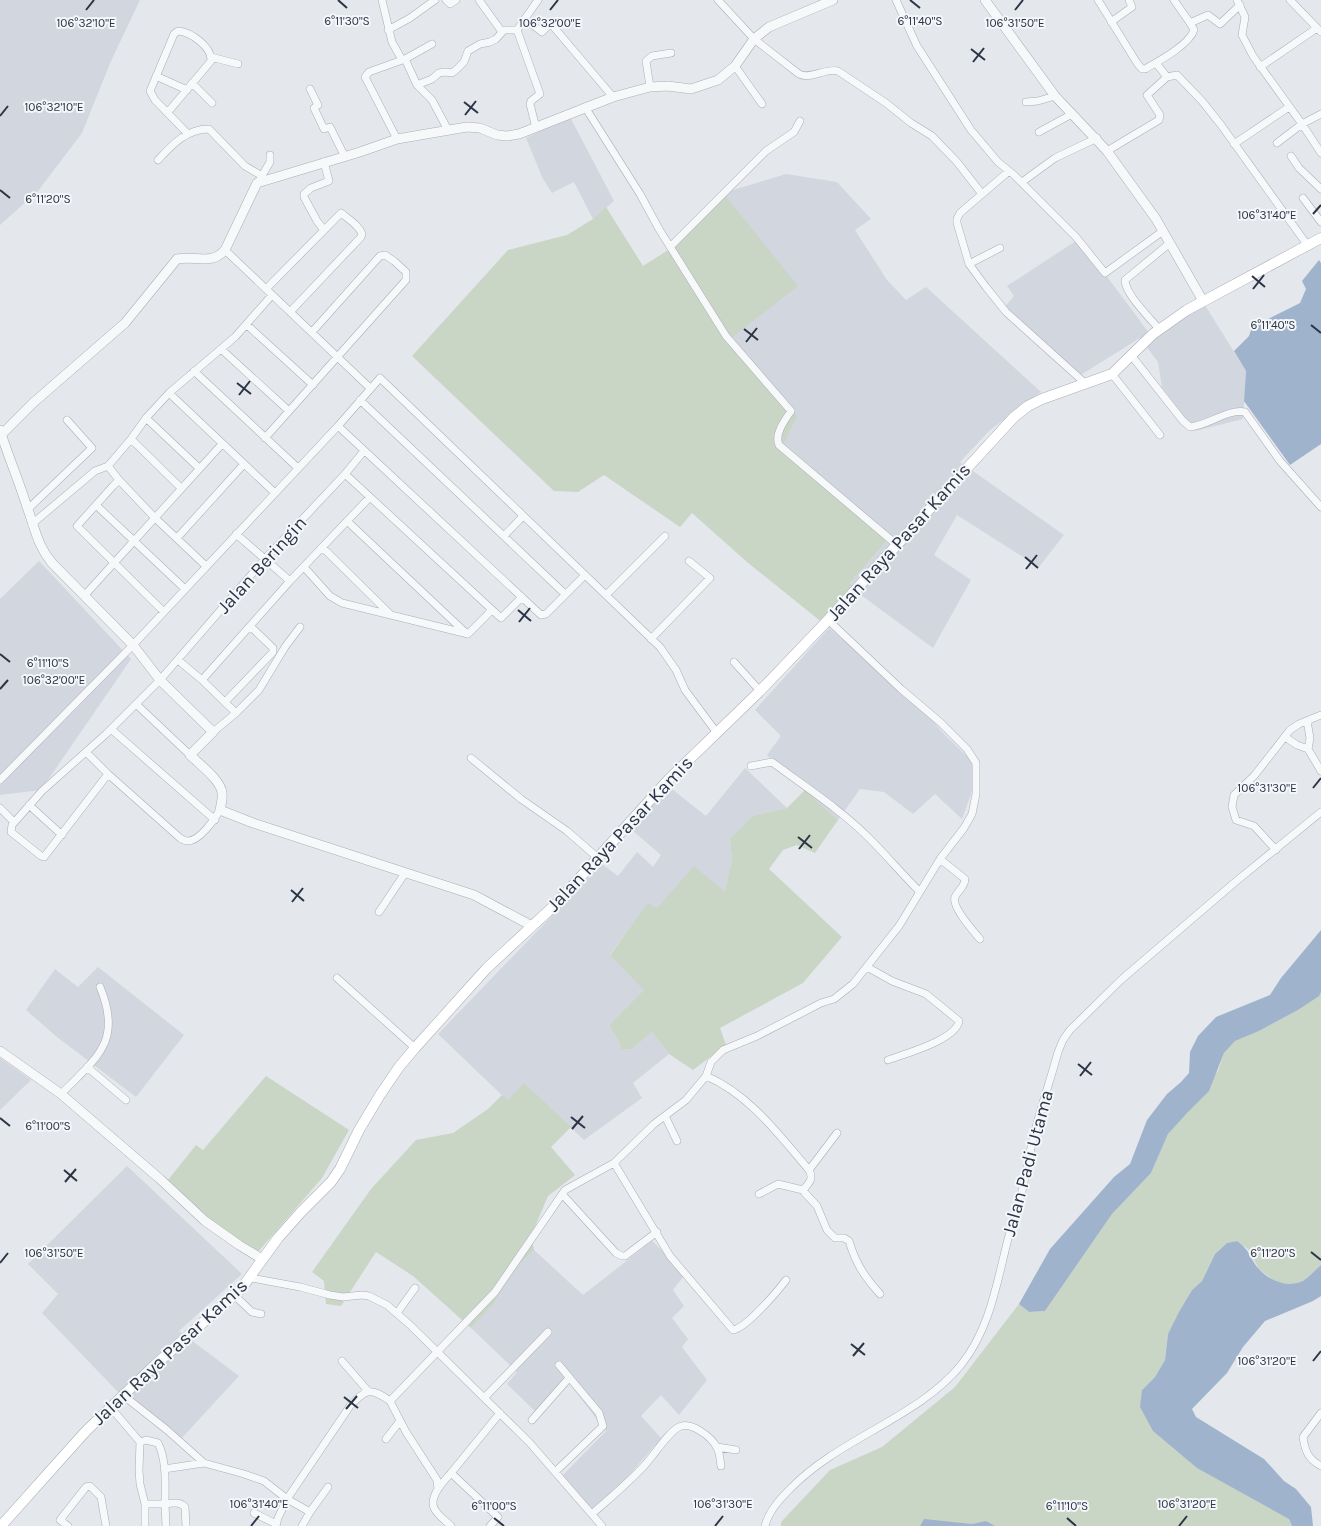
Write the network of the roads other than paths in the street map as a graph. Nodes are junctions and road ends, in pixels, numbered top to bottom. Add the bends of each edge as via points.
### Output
1 (382, 0) edge
2 (435, 0) edge
3 (446, 0) edge
4 (456, 0) edge
5 (479, 0) edge
6 (538, 0) edge
7 (718, 0) edge
8 (833, 0) edge
9 (896, 0) edge
10 (985, 0) edge
11 (1098, 0) edge
12 (1129, 0) edge
13 (1174, 0) edge
14 (1290, 0) edge
15 (1239, 3) edge
16 (525, 19) junction
17 (1111, 22) junction
18 (1190, 23) junction
19 (388, 30) junction
20 (517, 30) junction
21 (1319, 30) edge
22 (502, 32) junction
23 (754, 39) junction
24 (432, 44) dead end
25 (671, 53) dead end
26 (211, 57) junction
27 (404, 59) junction
28 (1156, 63) junction
29 (238, 64) dead end
30 (735, 66) junction
31 (1260, 67) junction
32 (156, 76) junction
33 (1168, 77) junction
34 (192, 83) junction
35 (417, 85) junction
36 (650, 87) junction
37 (310, 89) dead end
38 (187, 90) junction
39 (1055, 96) junction
40 (613, 97) junction
41 (1026, 102) dead end
42 (212, 103) dead end
43 (762, 104) dead end
44 (585, 107) junction
45 (1289, 107) junction
46 (168, 112) junction
47 (1072, 114) junction
48 (1321, 114) edge
49 (800, 121) dead end
50 (1302, 124) junction
51 (536, 128) junction
52 (448, 130) junction
53 (1039, 132) dead end
54 (187, 133) junction
55 (1097, 138) junction
56 (397, 139) junction
57 (1277, 143) dead end
58 (1234, 144) junction
59 (1107, 151) junction
60 (1321, 154) edge
61 (270, 155) dead end
62 (345, 156) junction
63 (1291, 156) dead end
64 (158, 160) dead end
65 (324, 162) junction
66 (1009, 171) junction
67 (260, 180) junction
68 (1022, 182) junction
69 (1321, 189) edge
70 (982, 194) junction
71 (1303, 198) dead end
72 (1321, 222) edge
73 (324, 230) junction
74 (1163, 231) junction
75 (1321, 238) edge
76 (1170, 243) junction
77 (1308, 246) junction
78 (670, 247) junction
79 (1000, 248) dead end
80 (225, 250) junction
81 (969, 264) junction
82 (266, 289) junction
83 (272, 295) junction
84 (1203, 301) junction
85 (290, 312) junction
86 (247, 324) junction
87 (1159, 329) junction
88 (312, 332) junction
89 (221, 349) junction
90 (1131, 355) junction
91 (338, 357) junction
92 (194, 371) junction
93 (1112, 374) junction
94 (1086, 384) junction
95 (313, 385) junction
96 (370, 388) junction
97 (169, 393) junction
98 (360, 400) junction
99 (289, 411) junction
100 (146, 418) junction
101 (67, 420) dead end
102 (338, 426) junction
103 (0, 434) edge
104 (1160, 435) dead end
105 (265, 438) junction
106 (131, 439) junction
107 (222, 444) junction
108 (364, 451) junction
109 (244, 464) junction
110 (108, 466) junction
111 (199, 468) junction
112 (298, 468) junction
113 (345, 474) junction
114 (119, 480) junction
115 (181, 488) junction
116 (274, 493) junction
117 (370, 497) junction
118 (97, 506) junction
119 (1321, 507) edge
120 (28, 509) junction
121 (523, 516) junction
122 (154, 517) junction
123 (347, 521) junction
124 (32, 524) junction
125 (236, 534) junction
126 (504, 536) junction
127 (665, 536) dead end
128 (177, 538) junction
129 (134, 540) junction
130 (897, 546) junction
131 (322, 547) junction
132 (264, 560) junction
133 (689, 560) dead end
134 (116, 562) junction
135 (206, 566) junction
136 (304, 568) junction
137 (584, 575) junction
138 (290, 582) junction
139 (186, 589) junction
140 (565, 594) junction
141 (606, 595) junction
142 (84, 596) junction
143 (522, 597) junction
144 (492, 610) junction
145 (164, 612) junction
146 (390, 614) junction
147 (828, 620) junction
148 (250, 626) junction
149 (300, 627) dead end
150 (468, 634) junction
151 (651, 639) junction
152 (133, 644) junction
153 (178, 660) junction
154 (734, 662) dead end
155 (160, 680) junction
156 (202, 680) junction
157 (760, 691) junction
158 (225, 702) junction
159 (136, 704) junction
160 (236, 713) junction
161 (1321, 715) edge
162 (1307, 721) junction
163 (111, 729) junction
164 (213, 732) junction
165 (717, 733) junction
166 (1285, 737) junction
167 (1308, 749) junction
168 (86, 752) junction
169 (190, 755) junction
170 (471, 758) dead end
171 (752, 766) dead end
172 (1321, 771) edge
173 (108, 774) junction
174 (0, 780) edge
175 (29, 805) junction
176 (0, 808) edge
177 (220, 810) junction
178 (1321, 812) edge
179 (215, 820) junction
180 (14, 822) junction
181 (62, 836) junction
182 (1276, 850) junction
183 (598, 858) junction
184 (940, 859) junction
185 (405, 874) junction
186 (919, 891) junction
187 (379, 912) dead end
188 (532, 926) junction
189 (980, 939) dead end
190 (867, 967) junction
191 (337, 978) dead end
192 (100, 987) dead end
193 (415, 1048) junction
194 (0, 1051) edge
195 (888, 1060) dead end
196 (87, 1067) junction
197 (706, 1076) junction
198 (61, 1094) junction
199 (126, 1100) dead end
200 (665, 1116) junction
201 (837, 1134) dead end
202 (677, 1141) dead end
203 (614, 1163) junction
204 (809, 1170) junction
205 (803, 1190) junction
206 (562, 1194) junction
207 (759, 1194) dead end
208 (657, 1232) junction
209 (262, 1259) junction
210 (250, 1278) junction
211 (786, 1280) dead end
212 (415, 1288) dead end
213 (880, 1294) dead end
214 (235, 1296) junction
215 (396, 1313) junction
216 (261, 1314) dead end
217 (548, 1332) dead end
218 (436, 1352) junction
219 (342, 1361) dead end
220 (559, 1365) dead end
221 (569, 1378) junction
222 (368, 1391) junction
223 (124, 1396) junction
224 (485, 1397) junction
225 (390, 1400) junction
226 (111, 1408) junction
227 (500, 1413) junction
228 (1321, 1413) edge
229 (532, 1420) dead end
230 (400, 1421) junction
231 (386, 1439) dead end
232 (140, 1442) junction
233 (717, 1447) junction
234 (736, 1450) dead end
235 (204, 1463) junction
236 (721, 1466) dead end
237 (1321, 1466) edge
238 (164, 1468) junction
239 (556, 1472) junction
240 (450, 1473) junction
241 (328, 1486) dead end
242 (438, 1489) junction
243 (286, 1498) junction
244 (145, 1504) junction
245 (165, 1504) junction
246 (310, 1512) junction
247 (254, 1513) dead end
248 (592, 1514) junction
249 (276, 1525) edge
250 (1, 1526) edge
251 (68, 1526) edge
252 (106, 1526) edge
253 (145, 1526) edge
254 (166, 1526) edge
255 (186, 1526) edge
256 (302, 1526) edge
257 (451, 1526) edge
258 (490, 1526) edge
259 (602, 1526) edge
260 (765, 1526) edge

1 - 19 street
2 - 19 street
3 - 4 street via 450,4
5 - 22 street
6 - 16 street
7 - 23 street
8 - 23 street via 774,24
9 - 66 street via 917,46 965,122
10 - 39 street
11 - 17 street
12 - 17 street via 1132,7
13 - 18 street
14 - 21 street
15 - 18 street via 1220,24 1208,15
15 - 31 street via 1245,18 1242,35
16 - 20 street
16 - 40 street via 542,32 552,25
17 - 28 street via 1140,67 1145,69
18 - 28 street via 1194,33
19 - 27 street
20 - 22 street
20 - 51 street via 540,94 530,104
21 - 31 street
22 - 35 street via 490,42 468,51 461,66 453,72 439,73
23 - 30 street
23 - 70 street via 802,76 838,71 886,103 932,136
24 - 27 street
25 - 36 street via 652,56 646,62
26 - 29 street
26 - 32 street via 189,34 178,31
26 - 34 street
27 - 35 street
27 - 56 street via 369,72 365,77
28 - 33 street
30 - 36 street via 718,80 691,89
30 - 43 street
31 - 45 street
32 - 38 street
32 - 46 street via 150,88 151,95
33 - 58 street via 1180,76
33 - 59 street via 1147,96 1160,115 1159,120
34 - 38 street
34 - 42 street
35 - 52 street via 432,100
36 - 40 street
37 - 62 street via 324,130 330,127
38 - 46 street
39 - 41 street
39 - 47 street
40 - 44 street
44 - 51 street
44 - 78 street
45 - 50 street
45 - 58 street
46 - 54 street
47 - 53 street
47 - 55 street
48 - 50 street
49 - 78 street via 794,132 766,151
50 - 57 street
50 - 60 street
51 - 52 street via 508,136 480,128
52 - 56 street
54 - 64 street
54 - 67 street via 208,129
55 - 59 street
55 - 68 street via 1055,158
56 - 62 street
58 - 77 street
59 - 74 street
61 - 67 street via 270,162
62 - 65 street
63 - 69 street
65 - 67 street
65 - 73 street via 329,180 304,194 316,221
66 - 68 street
66 - 70 street
67 - 80 street
68 - 74 street via 1076,237 1105,273
70 - 81 street via 957,219
71 - 72 street
73 - 82 street
73 - 85 street via 341,213 362,234
74 - 76 street
75 - 77 main road, Jalan Raya Pasar Kamis
76 - 84 street
76 - 87 street via 1125,280 1131,295
77 - 84 main road, Jalan Raya Pasar Kamis
78 - 130 street via 726,336 791,412 778,436 779,445
79 - 81 street
80 - 82 street
80 - 103 street via 215,259 177,259 125,323
81 - 94 street via 1006,312
82 - 83 street
83 - 85 street
83 - 86 street
84 - 87 main road, Jalan Raya Pasar Kamis
85 - 88 street
86 - 89 street
86 - 95 street
87 - 90 main road, Jalan Raya Pasar Kamis
88 - 91 street
88 - 91 street via 380,256 387,255 406,272 406,280
89 - 92 street
89 - 99 street
90 - 93 main road, Jalan Raya Pasar Kamis
90 - 119 street via 1190,427 1241,411 1248,414 1280,461
91 - 95 street
91 - 96 street
92 - 97 street
92 - 105 street
93 - 94 main road, Jalan Raya Pasar Kamis
93 - 104 street
94 - 130 main road, Jalan Raya Pasar Kamis via 1028,406 1014,417
95 - 99 street
96 - 98 street
96 - 121 street via 380,378
97 - 100 street
97 - 107 street
98 - 102 street
98 - 126 street
99 - 105 street
100 - 106 street
100 - 111 street
101 - 120 street via 92,448
102 - 108 street
102 - 112 street
103 - 120 street
105 - 112 street
106 - 110 street
106 - 115 street
107 - 109 street
107 - 111 street
108 - 113 street, Jalan Beringin
108 - 143 street
109 - 116 street
109 - 128 street
110 - 114 street
110 - 124 street via 95,470
111 - 115 street
112 - 116 street
113 - 117 street
113 - 132 street, Jalan Beringin
114 - 118 street
114 - 122 street
115 - 122 street
116 - 125 street
117 - 123 street
117 - 144 street
118 - 129 street
118 - 134 street via 77,526
120 - 124 street
121 - 126 street
121 - 137 street
122 - 128 street
122 - 129 street
123 - 131 street
123 - 150 street
124 - 142 street via 43,552
125 - 132 street
125 - 135 street
126 - 140 street
127 - 141 street
128 - 135 street
129 - 134 street
129 - 139 street
130 - 147 main road, Jalan Raya Pasar Kamis
131 - 136 street
131 - 146 street
132 - 138 street
132 - 153 street, Jalan Beringin
133 - 151 street via 710,578
134 - 142 street
134 - 145 street
135 - 139 street
136 - 138 street
136 - 146 street via 337,601
137 - 140 street
137 - 141 street
138 - 148 street
139 - 145 street
140 - 143 street via 544,616
141 - 151 street
142 - 152 street
143 - 144 street via 501,618
144 - 150 street
145 - 152 street
146 - 150 street
147 - 157 main road, Jalan Raya Pasar Kamis
147 - 184 street via 940,722 976,763 972,814
148 - 156 street
148 - 158 street via 274,648 273,652
149 - 160 street via 259,690
151 - 165 street via 670,660 685,690
152 - 155 street
152 - 174 street
153 - 155 street, Jalan Beringin
153 - 156 street
154 - 157 street
155 - 159 street, Jalan Beringin
155 - 164 street
156 - 158 street
157 - 165 main road, Jalan Raya Pasar Kamis
158 - 160 street
159 - 163 street, Jalan Beringin
159 - 169 street
160 - 164 street
161 - 162 street
162 - 166 street via 1295,726
162 - 167 street
163 - 168 street, Jalan Beringin
163 - 179 street
164 - 169 street
165 - 183 main road, Jalan Raya Pasar Kamis
166 - 167 street
166 - 182 street via 1232,801 1236,820 1254,826
167 - 172 street
168 - 173 street
168 - 175 street, Jalan Beringin
169 - 177 street via 220,788
170 - 183 street
171 - 186 street via 772,762 811,791 868,837
173 - 179 street via 185,841 194,840
173 - 181 street
175 - 180 street, Jalan Beringin
175 - 181 street
176 - 180 street
177 - 179 street
177 - 185 street
178 - 182 street, Jalan Padi Utama
180 - 181 street via 11,832 44,857
182 - 260 street, Jalan Padi Utama via 1122,979 1063,1040 1032,1142 998,1284 978,1338 961,1364 942,1385 920,1401 850,1442 797,1482 779,1500 767,1517
183 - 188 main road, Jalan Raya Pasar Kamis
184 - 186 street
184 - 189 street via 965,879 955,903
185 - 187 street
185 - 188 street via 474,896
186 - 190 street via 899,926
188 - 193 main road, Jalan Raya Pasar Kamis via 487,968
190 - 195 street via 926,994 959,1021 942,1040
190 - 197 street via 840,996 723,1050 711,1062
191 - 193 street
192 - 196 street via 108,1014 107,1042
193 - 209 main road, Jalan Raya Pasar Kamis via 380,1095 340,1170
194 - 198 street
196 - 198 street
196 - 199 street
197 - 200 street via 686,1100
197 - 204 street via 741,1097
198 - 209 street via 205,1221
200 - 202 street
200 - 203 street
201 - 204 street
203 - 206 street
203 - 208 street
204 - 205 street via 811,1181
205 - 207 street via 778,1184
205 - 213 street via 818,1206 827,1230 835,1238 849,1241 863,1275
206 - 208 street via 622,1256
206 - 218 street via 495,1292
208 - 211 street via 670,1256 733,1330 749,1319
209 - 210 main road, Jalan Raya Pasar Kamis
210 - 214 main road, Jalan Raya Pasar Kamis
210 - 215 street via 343,1297 369,1296
212 - 215 street
214 - 216 street via 252,1312
214 - 223 main road, Jalan Raya Pasar Kamis
215 - 218 street
217 - 224 street
218 - 224 street
218 - 225 street
219 - 222 street
220 - 221 street
221 - 229 street
221 - 239 street via 599,1413 603,1426
222 - 225 street
222 - 243 street via 350,1406
223 - 226 main road, Jalan Raya Pasar Kamis
223 - 235 street
224 - 227 street
225 - 230 street
226 - 232 street
226 - 250 main road, Jalan Raya Pasar Kamis
227 - 239 street
227 - 240 street
228 - 237 street via 1303,1437 1305,1452
230 - 231 street
230 - 242 street via 437,1480
232 - 238 street via 158,1443
232 - 244 street via 140,1484
233 - 234 street
233 - 236 street
233 - 248 street via 692,1427 678,1428 643,1468
235 - 238 street
235 - 243 street via 264,1481
238 - 245 street
239 - 248 street
240 - 242 street
240 - 258 street via 498,1517
241 - 246 street
242 - 257 street via 434,1508
243 - 246 street
243 - 249 street
244 - 245 street
244 - 253 street
245 - 254 street
245 - 255 street via 183,1504
246 - 256 street
247 - 249 street
248 - 259 street
251 - 252 street via 60,1520 90,1486 101,1497

